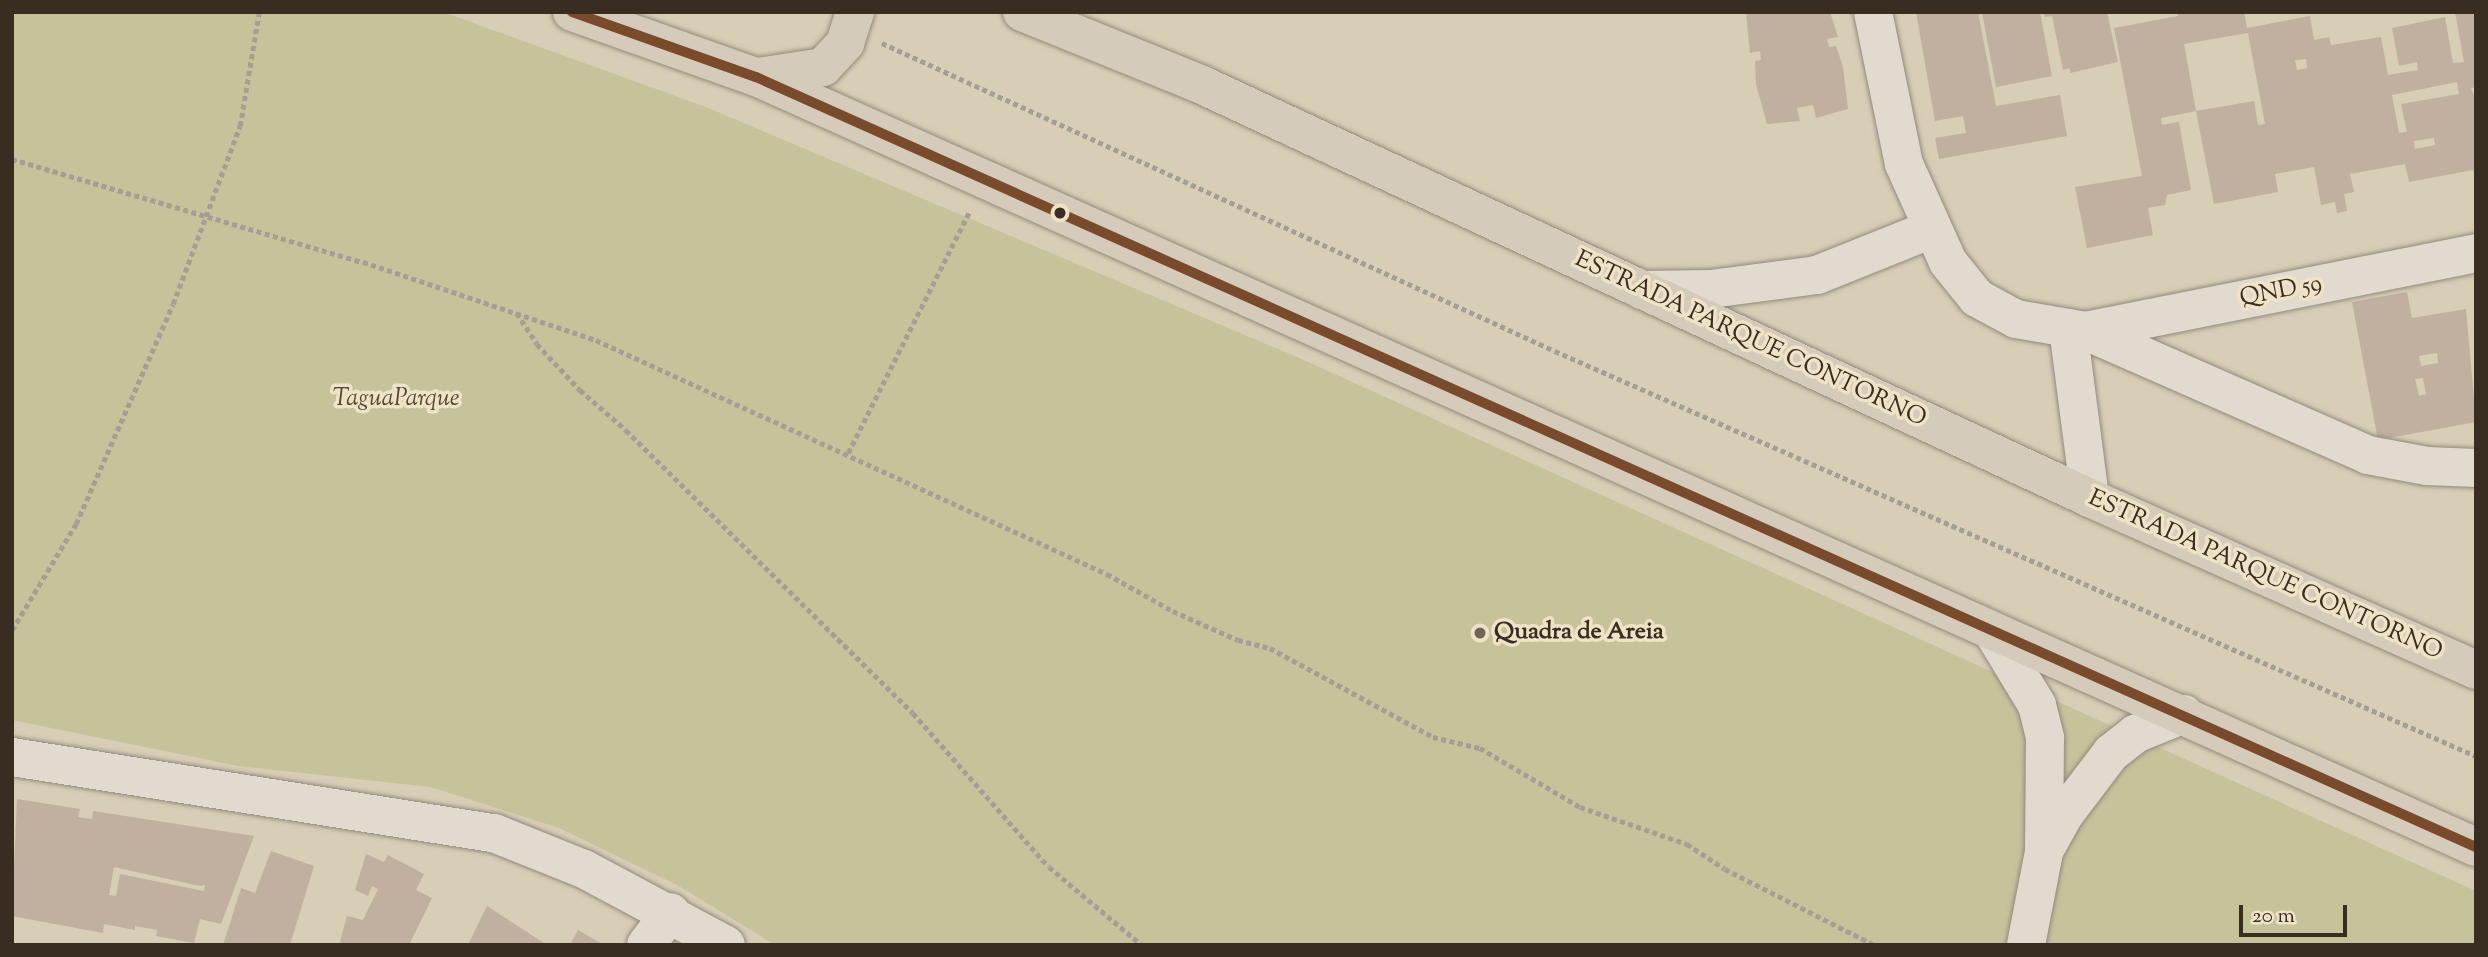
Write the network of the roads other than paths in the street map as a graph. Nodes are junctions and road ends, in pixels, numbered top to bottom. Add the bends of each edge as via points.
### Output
1 (572, 12) edge
2 (1023, 12) edge
3 (1873, 12) edge
4 (853, 21) edge
5 (756, 77) junction
6 (1932, 229) junction
7 (2476, 253) edge
8 (1642, 290) junction
9 (2077, 330) junction
10 (2476, 468) edge
11 (2090, 498) junction
12 (1992, 631) junction
13 (2476, 670) edge
14 (2184, 714) junction
15 (12, 757) edge
16 (2476, 847) edge
17 (2044, 852) junction
18 (671, 912) junction
19 (646, 945) edge
20 (726, 945) edge
21 (2026, 945) edge

1 - 5 highway
2 - 8 highway, ESTRADA PARQUE CONTORNO via 1200,84
3 - 6 street via 1904,164
4 - 5 highway via 837,56 823,67
5 - 12 highway
6 - 8 street via 1817,275 1711,289
6 - 9 street via 1948,262 1977,298 2016,318
7 - 9 street, QND 59
8 - 11 highway, ESTRADA PARQUE CONTORNO
9 - 10 street via 2368,454 2427,466
9 - 11 street
11 - 13 highway, ESTRADA PARQUE CONTORNO
12 - 14 highway
12 - 17 street via 2037,705 2045,738
14 - 16 highway
14 - 17 street via 2135,734 2111,753 2064,815
15 - 18 street via 494,833 584,869
17 - 21 street
18 - 19 street
18 - 20 street

